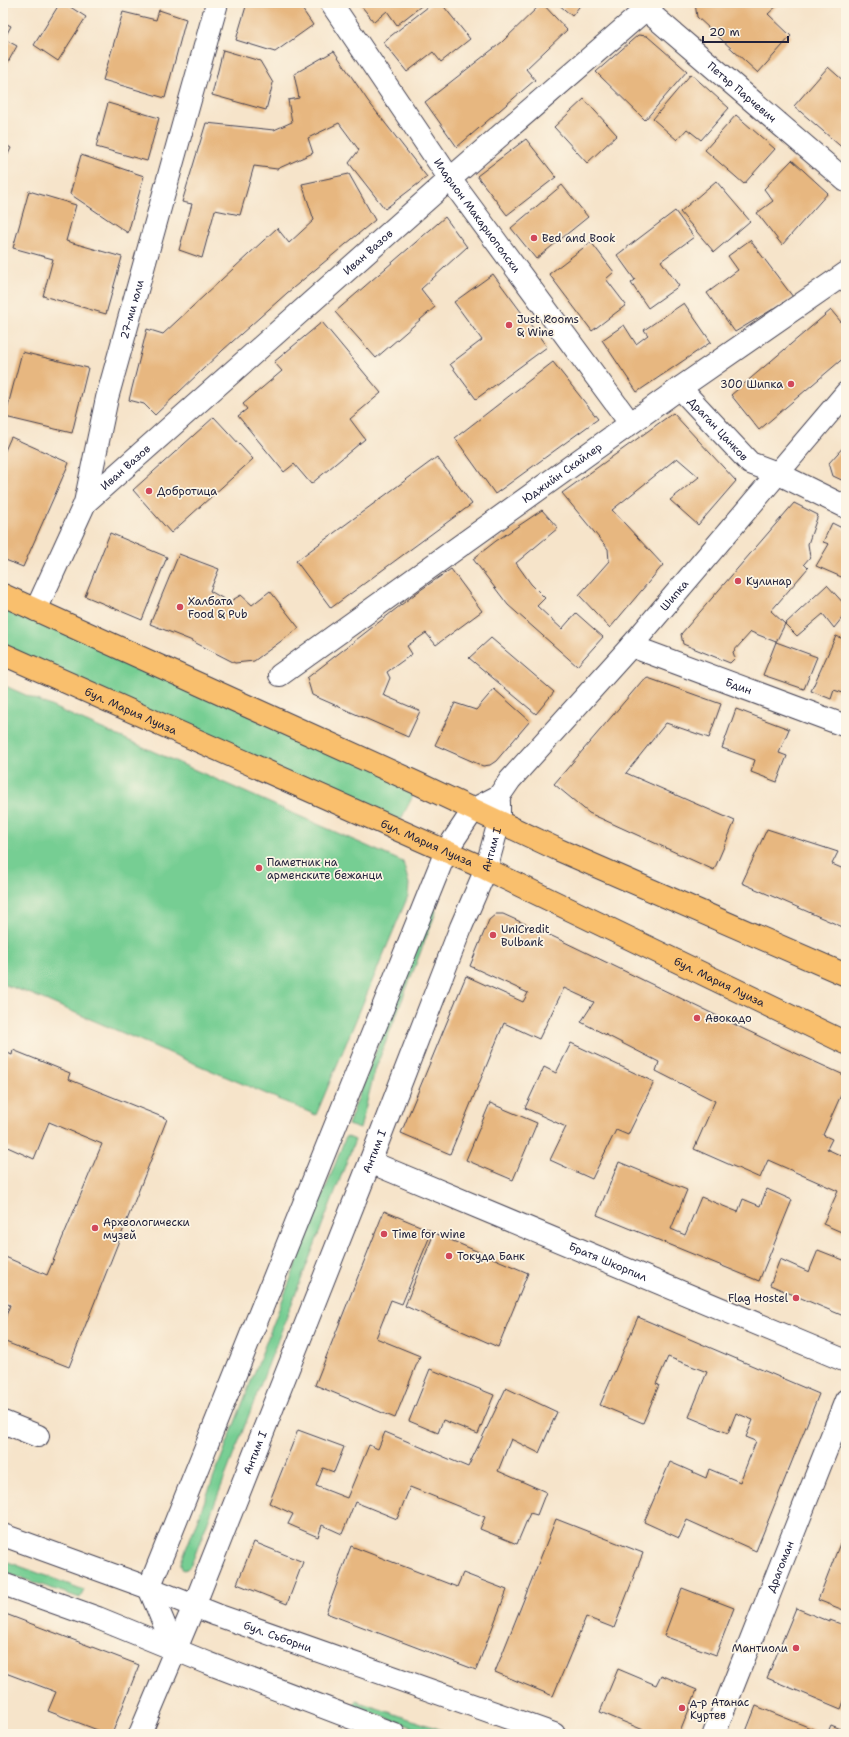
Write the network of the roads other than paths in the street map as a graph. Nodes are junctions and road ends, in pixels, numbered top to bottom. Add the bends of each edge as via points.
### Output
1 (217, 3) edge
2 (331, 3) edge
3 (645, 5) edge
4 (450, 179) junction
5 (846, 182) edge
6 (846, 273) edge
7 (680, 388) junction
8 (846, 393) edge
9 (630, 423) junction
10 (777, 473) junction
11 (85, 503) junction
12 (846, 507) edge
13 (3, 595) edge
14 (36, 610) junction
15 (631, 646) junction
16 (3, 654) edge
17 (280, 675) dead end
18 (846, 726) edge
19 (499, 796) junction
20 (474, 809) junction
21 (499, 822) junction
22 (446, 851) junction
23 (486, 869) junction
24 (846, 975) edge
25 (846, 1043) edge
26 (370, 1162) junction
27 (846, 1361) edge
28 (846, 1400) edge
29 (3, 1422) edge
30 (38, 1436) dead end
31 (3, 1536) edge
32 (3, 1584) edge
33 (149, 1588) junction
34 (194, 1606) junction
35 (175, 1650) junction
36 (140, 1734) edge
37 (394, 1734) edge
38 (554, 1734) edge
39 (714, 1734) edge

1 - 11 street, 27-ми юли via 107,398
2 - 4 street, Иларион Макариополски
3 - 4 street, Иван Вазов
3 - 5 street, Петър Парчевич
4 - 9 street, Иларион Макариополски
4 - 11 street, Иван Вазов
6 - 7 street, Юджийн Скайлер
7 - 9 street, Юджийн Скайлер
7 - 10 street, Драган Цанков via 750,463
8 - 10 street, Шипка
9 - 17 street, Юджийн Скайлер
10 - 12 street, Драган Цанков
10 - 15 street, Шипка
11 - 14 street, 27-ми юли
13 - 14 main road
14 - 20 main road
15 - 18 street, Бдин
15 - 19 street, Шипка via 510,780
16 - 22 main road, бул. Мария Луиза
19 - 20 street
19 - 21 street, Антим I
20 - 21 main road
20 - 22 street
21 - 23 street, Антим I
21 - 24 main road via 573,857
22 - 23 main road, бул. Мария Луиза
22 - 33 street
23 - 25 main road, бул. Мария Луиза
23 - 26 street, Антим I
26 - 27 street, Братя Шкорпил
26 - 34 street, Антим I
28 - 39 street, Драгоман
29 - 30 street
31 - 33 street, бул. Съборни
32 - 35 street via 98,1618
33 - 34 street, бул. Съборни
33 - 35 street
34 - 35 street, Антим I
34 - 38 street, бул. Съборни
35 - 36 street, Антим I
35 - 37 street

